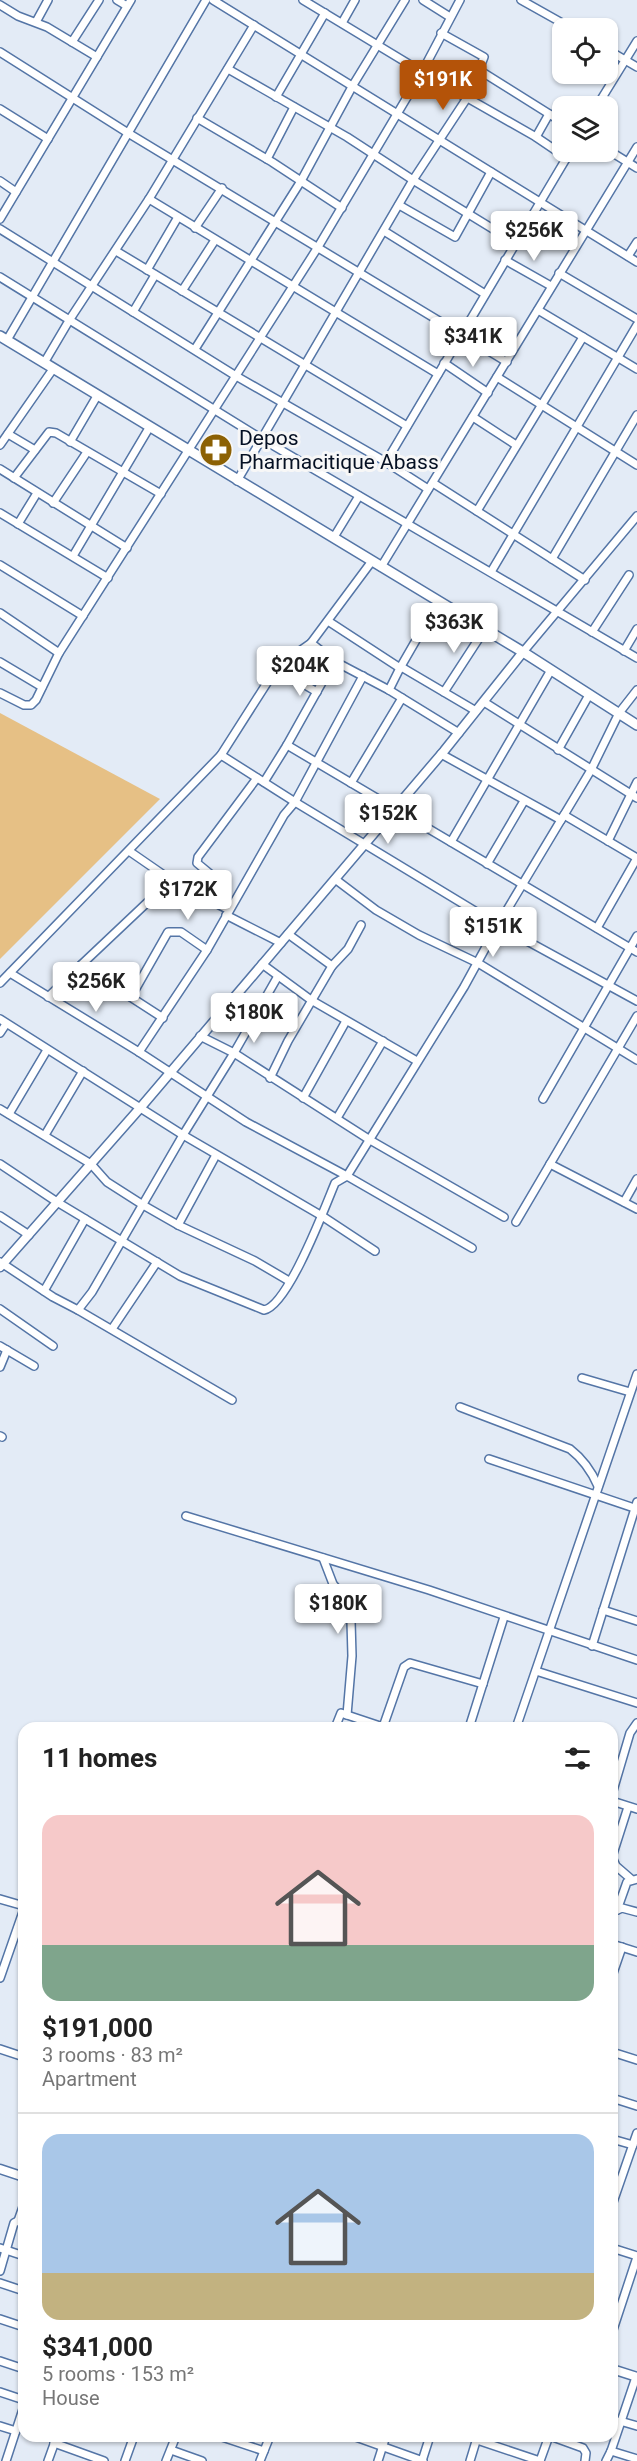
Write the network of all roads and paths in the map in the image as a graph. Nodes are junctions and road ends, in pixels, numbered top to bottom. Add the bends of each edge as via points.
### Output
1 (48, 0) edge
2 (99, 0) edge
3 (117, 0) edge
4 (206, 0) edge
5 (213, 0) edge
6 (355, 0) edge
7 (405, 0) edge
8 (423, 0) edge
9 (460, 0) edge
10 (521, 0) edge
11 (306, 1) edge
12 (129, 3) edge
13 (0, 5) edge
14 (325, 13) junction
15 (450, 17) junction
16 (553, 18) edge
17 (36, 22) junction
18 (342, 23) junction
19 (255, 25) junction
20 (441, 33) junction
21 (637, 41) edge
22 (72, 42) junction
23 (378, 44) junction
24 (0, 52) edge
25 (300, 53) junction
26 (618, 56) edge
27 (97, 57) junction
28 (625, 60) junction
29 (637, 67) edge
30 (228, 69) junction
31 (479, 70) junction
32 (422, 72) junction
33 (353, 85) junction
34 (464, 96) junction
35 (603, 96) edge
36 (276, 97) junction
37 (73, 98) junction
38 (294, 107) junction
39 (0, 109) edge
40 (398, 113) junction
41 (549, 114) junction
42 (552, 116) edge
43 (197, 118) junction
44 (330, 127) junction
45 (128, 133) junction
46 (536, 137) junction
47 (440, 138) junction
48 (48, 140) junction
49 (552, 146) edge
50 (637, 147) edge
51 (374, 153) junction
52 (618, 157) edge
53 (172, 158) junction
54 (267, 159) junction
55 (564, 162) edge
56 (627, 163) junction
57 (637, 168) edge
58 (491, 172) junction
59 (413, 180) junction
60 (0, 181) edge
61 (301, 181) junction
62 (222, 188) junction
63 (16, 192) junction
64 (149, 199) junction
65 (541, 202) junction
66 (399, 205) junction
67 (342, 208) junction
68 (467, 214) junction
69 (178, 217) junction
70 (0, 219) edge
71 (276, 221) junction
72 (195, 228) junction
73 (0, 229) edge
74 (586, 229) junction
75 (384, 231) junction
76 (215, 240) junction
77 (637, 242) edge
78 (516, 243) junction
79 (318, 247) junction
80 (116, 252) junction
81 (628, 256) junction
82 (53, 260) junction
83 (505, 260) junction
84 (251, 262) junction
85 (637, 262) edge
86 (147, 270) junction
87 (360, 272) junction
88 (560, 273) junction
89 (155, 275) junction
90 (0, 278) edge
91 (92, 285) junction
92 (552, 286) junction
93 (293, 288) junction
94 (182, 291) junction
95 (485, 294) junction
96 (33, 296) junction
97 (537, 310) junction
98 (133, 312) junction
99 (217, 312) junction
100 (336, 314) junction
101 (70, 319) junction
102 (637, 320) edge
103 (637, 325) edge
104 (461, 334) junction
105 (583, 337) junction
106 (3, 338) edge
107 (260, 338) junction
108 (195, 350) junction
109 (618, 358) junction
110 (507, 362) junction
111 (44, 363) junction
112 (444, 363) junction
113 (306, 365) junction
114 (53, 369) junction
115 (637, 369) edge
116 (438, 374) junction
117 (236, 376) junction
118 (497, 377) junction
119 (488, 393) junction
120 (97, 396) junction
121 (284, 403) junction
122 (541, 405) junction
123 (214, 409) junction
124 (637, 416) edge
125 (473, 417) junction
126 (408, 426) junction
127 (149, 428) junction
128 (578, 428) junction
129 (8, 434) junction
130 (262, 439) junction
131 (70, 442) junction
132 (0, 444) edge
133 (516, 445) junction
134 (34, 450) junction
135 (616, 451) junction
136 (87, 452) junction
137 (189, 452) junction
138 (386, 462) junction
139 (637, 465) edge
140 (0, 469) edge
141 (122, 472) junction
142 (14, 478) junction
143 (237, 481) junction
144 (430, 486) junction
145 (37, 493) junction
146 (160, 494) junction
147 (359, 496) junction
148 (53, 503) junction
149 (477, 511) junction
150 (0, 513) edge
151 (637, 516) edge
152 (18, 524) junction
153 (407, 524) junction
154 (634, 524) edge
155 (91, 526) junction
156 (514, 534) junction
157 (334, 537) junction
158 (127, 548) junction
159 (73, 556) junction
160 (552, 559) junction
161 (372, 561) junction
162 (0, 565) edge
163 (381, 567) junction
164 (491, 572) junction
165 (629, 575) dead end
166 (108, 578) junction
167 (585, 580) junction
168 (438, 602) junction
169 (559, 612) junction
170 (0, 613) edge
171 (83, 616) junction
172 (328, 621) junction
173 (637, 629) edge
174 (485, 630) junction
175 (592, 632) junction
176 (311, 643) junction
177 (624, 651) junction
178 (523, 652) junction
179 (59, 653) junction
180 (637, 658) edge
181 (334, 661) junction
182 (0, 662) edge
183 (400, 668) junction
184 (278, 669) junction
185 (551, 670) junction
186 (363, 676) junction
187 (42, 687) junction
188 (389, 690) junction
189 (637, 690) edge
190 (317, 692) junction
191 (444, 692) junction
192 (0, 693) edge
193 (589, 695) junction
194 (402, 698) junction
195 (484, 702) junction
196 (476, 711) junction
197 (619, 713) junction
198 (521, 724) junction
199 (637, 725) edge
200 (459, 733) junction
201 (287, 745) junction
202 (558, 750) junction
203 (441, 754) junction
204 (221, 755) junction
205 (318, 763) junction
206 (591, 770) junction
207 (260, 780) junction
208 (488, 780) junction
209 (637, 782) edge
210 (351, 783) junction
211 (634, 796) edge
212 (524, 801) junction
213 (295, 802) junction
214 (394, 808) junction
215 (563, 818) junction
216 (608, 841) junction
217 (451, 842) junction
218 (363, 845) junction
219 (129, 851) junction
220 (637, 858) edge
221 (487, 864) junction
222 (335, 879) junction
223 (171, 880) junction
224 (220, 882) dead end
225 (523, 884) junction
226 (228, 912) junction
227 (498, 925) junction
228 (361, 926) dead end
229 (597, 928) junction
230 (288, 934) junction
231 (637, 936) edge
232 (281, 943) junction
233 (207, 950) junction
234 (634, 950) edge
235 (478, 963) junction
236 (262, 964) junction
237 (81, 965) junction
238 (332, 966) junction
239 (10, 973) junction
240 (278, 976) junction
241 (0, 983) edge
242 (608, 986) junction
243 (48, 997) junction
244 (131, 997) junction
245 (310, 1000) junction
246 (637, 1001) edge
247 (637, 1016) edge
248 (163, 1018) junction
249 (346, 1021) junction
250 (3, 1022) edge
251 (584, 1028) junction
252 (0, 1033) edge
253 (200, 1036) junction
254 (383, 1041) junction
255 (618, 1048) junction
256 (46, 1050) junction
257 (140, 1052) junction
258 (234, 1053) junction
259 (637, 1060) edge
260 (417, 1061) junction
261 (84, 1071) junction
262 (168, 1073) junction
263 (270, 1078) junction
264 (206, 1098) junction
265 (303, 1098) junction
266 (543, 1099) dead end
267 (141, 1107) junction
268 (0, 1109) edge
269 (9, 1114) junction
270 (338, 1118) junction
271 (45, 1135) junction
272 (183, 1135) junction
273 (370, 1140) junction
274 (216, 1155) junction
275 (0, 1164) edge
276 (91, 1164) junction
277 (550, 1164) junction
278 (347, 1176) junction
279 (637, 1179) edge
280 (57, 1202) junction
281 (624, 1202) junction
282 (143, 1205) junction
283 (637, 1209) edge
284 (0, 1216) edge
285 (322, 1216) junction
286 (504, 1217) dead end
287 (85, 1219) junction
288 (516, 1222) dead end
289 (178, 1225) junction
290 (29, 1236) junction
291 (122, 1241) junction
292 (472, 1248) dead end
293 (375, 1251) dead end
294 (157, 1262) junction
295 (1, 1264) edge
296 (289, 1281) junction
297 (44, 1291) junction
298 (0, 1309) edge
299 (78, 1310) junction
300 (112, 1329) junction
301 (53, 1346) dead end
302 (3, 1348) edge
303 (34, 1366) dead end
304 (0, 1367) edge
305 (637, 1374) edge
306 (582, 1378) dead end
307 (630, 1392) junction
308 (232, 1400) dead end
309 (460, 1407) dead end
310 (489, 1459) dead end
311 (598, 1485) junction
312 (595, 1496) junction
313 (636, 1507) edge
314 (186, 1516) dead end
315 (323, 1558) junction
316 (603, 1610) junction
317 (504, 1617) junction
318 (637, 1621) edge
319 (549, 1631) junction
320 (592, 1646) junction
321 (637, 1660) edge
322 (536, 1671) junction
323 (483, 1684) junction
324 (637, 1703) edge
325 (347, 1715) junction
326 (337, 1722) edge
327 (367, 1722) edge
328 (386, 1722) edge
329 (471, 1722) edge
330 (518, 1722) edge
331 (637, 1723) edge
332 (618, 1774) edge
333 (618, 1804) edge
334 (628, 1807) junction
335 (637, 1809) edge
336 (618, 1838) edge
337 (618, 1867) edge
338 (634, 1879) edge
339 (0, 1899) edge
340 (18, 1906) edge
341 (618, 1907) edge
342 (618, 1910) edge
343 (637, 1912) edge
344 (18, 1926) edge
345 (618, 1946) edge
346 (622, 1947) junction
347 (637, 1952) edge
348 (618, 1959) edge
349 (0, 1978) edge
350 (0, 2049) edge
351 (618, 2054) edge
352 (18, 2055) edge
353 (637, 2060) edge
354 (618, 2100) edge
355 (637, 2106) edge
356 (637, 2133) edge
357 (618, 2141) edge
358 (633, 2145) junction
359 (0, 2169) edge
360 (18, 2175) edge
361 (618, 2188) edge
362 (18, 2222) edge
363 (4, 2249) edge
364 (618, 2250) edge
365 (637, 2257) edge
366 (0, 2271) edge
367 (0, 2283) edge
368 (18, 2289) edge
369 (618, 2315) edge
370 (0, 2319) edge
371 (18, 2325) edge
372 (0, 2361) edge
373 (18, 2366) edge
374 (618, 2371) edge
375 (637, 2377) edge
376 (0, 2392) edge
377 (18, 2398) edge
378 (620, 2421) junction
379 (18, 2425) edge
380 (0, 2426) edge
381 (637, 2426) edge
382 (618, 2428) edge
383 (16, 2431) junction
384 (54, 2442) edge
385 (60, 2442) edge
386 (132, 2442) edge
387 (174, 2442) edge
388 (237, 2442) edge
389 (268, 2442) edge
390 (371, 2442) edge
391 (384, 2442) edge
392 (428, 2442) edge
393 (476, 2442) edge
394 (488, 2442) edge
395 (548, 2442) edge
396 (575, 2442) edge
397 (614, 2442) edge
398 (383, 2446) junction
399 (171, 2450) junction
400 (264, 2451) junction
401 (611, 2451) junction
402 (637, 2459) edge
403 (6, 2461) edge
404 (48, 2461) edge
405 (104, 2461) edge
406 (125, 2461) edge
407 (166, 2461) edge
408 (202, 2461) edge
409 (260, 2461) edge
410 (378, 2461) edge
411 (422, 2461) edge
412 (470, 2461) edge
413 (540, 2461) edge
414 (585, 2461) edge
415 (606, 2461) edge

1 - 17 street
2 - 22 street
3 - 12 street
4 - 45 street
5 - 19 street
6 - 18 street
7 - 23 street
8 - 15 street
9 - 15 street
10 - 16 street
11 - 14 street
12 - 27 street
13 - 17 street
14 - 18 street
14 - 25 street
15 - 20 street
17 - 22 street
18 - 23 street
19 - 25 street
19 - 30 street
20 - 31 street via 484,57
20 - 32 street
21 - 28 street
22 - 27 street
23 - 32 street
23 - 33 street
24 - 37 street
25 - 33 street
25 - 36 street
26 - 28 street
27 - 37 street
28 - 29 street
28 - 35 street
30 - 36 street
30 - 43 street
31 - 34 street
31 - 41 street
32 - 34 street
32 - 40 street
33 - 40 street
33 - 44 street
34 - 46 street
34 - 47 street
36 - 38 street
37 - 45 street
37 - 48 street
38 - 44 street
38 - 54 street
39 - 48 street
40 - 47 street
40 - 51 street
41 - 42 street
41 - 46 street
43 - 53 street
43 - 54 street
44 - 51 street
44 - 61 street
45 - 53 street
45 - 82 street
46 - 49 street
47 - 58 street
47 - 59 street
48 - 63 street
50 - 56 street
51 - 59 street
51 - 67 street
52 - 56 street
53 - 62 street
53 - 64 street
54 - 61 street
55 - 65 street
56 - 57 street
56 - 74 street
58 - 65 street
58 - 68 street
59 - 66 street
59 - 68 street
60 - 63 street
61 - 67 street
61 - 71 street
62 - 71 street
62 - 72 street
63 - 70 street
64 - 69 street
64 - 80 street
65 - 74 street
65 - 78 street
66 - 68 street via 455,237
66 - 75 street
67 - 79 street
68 - 78 street
69 - 72 street
69 - 86 street
71 - 79 street
71 - 84 street
72 - 76 street
73 - 82 street
74 - 81 street
74 - 88 street
75 - 87 street
75 - 95 street
76 - 84 street
76 - 94 street
77 - 81 street
78 - 83 street
79 - 87 street
79 - 93 street
80 - 86 street
80 - 91 street
81 - 85 street
82 - 91 street
82 - 96 street
83 - 92 street
83 - 95 street
84 - 93 street
84 - 99 street
86 - 89 street
87 - 100 street
87 - 104 street
88 - 92 street
88 - 102 street
89 - 94 street
89 - 98 street
90 - 96 street
91 - 98 street
91 - 101 street
92 - 97 street
93 - 100 street
93 - 107 street
94 - 99 street
95 - 104 street
96 - 101 street
96 - 106 street
97 - 105 street
97 - 110 street
98 - 108 street
99 - 107 street
99 - 108 street
100 - 113 street
100 - 116 street
101 - 111 street
101 - 123 street
103 - 109 street
104 - 110 street
104 - 112 street
105 - 109 street
105 - 122 street
106 - 111 main road
107 - 113 street
107 - 117 street
108 - 117 street
109 - 115 street
109 - 128 street
110 - 118 street
111 - 114 main road
112 - 116 street
112 - 119 street
113 - 121 street
113 - 126 street
114 - 120 main road
114 - 129 street
116 - 126 street
117 - 121 street
117 - 123 street
118 - 119 street
118 - 122 street
119 - 125 street
120 - 127 main road
120 - 131 street
121 - 130 street
121 - 138 street
122 - 128 street
122 - 133 street
123 - 130 street
123 - 137 street
124 - 135 street
125 - 133 street
125 - 144 street
126 - 138 street
127 - 137 main road
127 - 141 street
128 - 135 street
128 - 156 street
129 - 132 street
129 - 134 street
130 - 143 street
130 - 147 street
131 - 134 street via 49,432
131 - 136 street
133 - 149 street
134 - 142 street
135 - 139 street
135 - 160 street
136 - 141 street
136 - 148 street
137 - 143 main road
137 - 146 street
138 - 144 street
140 - 142 street
141 - 146 street
141 - 155 street
142 - 145 street
143 - 157 main road
144 - 149 street
144 - 153 street
145 - 148 street
145 - 152 street
146 - 158 street
147 - 153 street
147 - 157 street
148 - 155 street
149 - 156 street
150 - 152 street
151 - 154 street
152 - 159 street
153 - 163 street
153 - 164 street
154 - 167 street
155 - 158 street
155 - 159 street
156 - 160 street
156 - 164 street
157 - 161 main road
158 - 166 street
159 - 166 street
160 - 167 street
161 - 163 main road
161 - 172 street
162 - 171 street
163 - 168 main road
164 - 169 street
165 - 175 street
166 - 171 street
167 - 169 street
168 - 174 main road
168 - 183 street
169 - 175 street
169 - 178 street
170 - 179 street
171 - 179 street
172 - 176 street
172 - 183 street
173 - 177 street
174 - 178 main road
174 - 191 street
175 - 177 street
176 - 181 street
176 - 184 street
177 - 180 street
178 - 185 main road
178 - 195 street
179 - 187 street
181 - 186 street
181 - 190 street
182 - 187 street
183 - 188 street
183 - 191 street
184 - 190 street
184 - 204 street
185 - 193 main road
185 - 198 street
186 - 188 street
186 - 205 street
187 - 192 street via 31,705
188 - 194 street
189 - 197 street
190 - 201 street
191 - 196 street
193 - 197 main road
193 - 202 street
194 - 200 street
194 - 210 street
195 - 196 street
195 - 198 street
196 - 200 street
197 - 199 main road
197 - 206 street
198 - 202 street
198 - 208 street
200 - 203 street
201 - 205 street
201 - 207 street
202 - 206 street
203 - 208 street
203 - 214 street
204 - 207 street
204 - 219 street
205 - 210 street
205 - 213 street
206 - 211 street
206 - 215 street
207 - 213 street
207 - 224 street via 198,857 200,867
208 - 212 street
208 - 217 street
209 - 211 street
210 - 214 street
211 - 216 street
212 - 215 street
212 - 221 street
213 - 218 street
213 - 226 street
214 - 217 street
214 - 218 street
215 - 216 street
215 - 225 street
216 - 220 street
217 - 221 street
218 - 222 street
218 - 227 street
219 - 223 street
219 - 239 street
220 - 229 street
221 - 225 street
222 - 230 street
222 - 235 street via 376,910
223 - 226 street
223 - 237 street
225 - 227 street
225 - 229 street
226 - 232 street
226 - 233 street
227 - 235 street
227 - 242 street
228 - 238 street
229 - 234 street
230 - 232 street
230 - 238 street
231 - 234 street
232 - 236 street
233 - 244 street via 181,932 168,932
233 - 248 street
234 - 242 street
235 - 251 street
235 - 260 street
236 - 240 street
236 - 253 street
237 - 243 street
237 - 244 street
238 - 245 street
239 - 241 street
239 - 243 street
240 - 245 street
240 - 258 street
242 - 246 street
242 - 251 street
243 - 257 street
244 - 248 street
245 - 249 street
245 - 263 street
247 - 255 street
248 - 257 street
249 - 254 street
249 - 265 street
250 - 252 street
250 - 256 street
251 - 255 street
251 - 266 street
253 - 258 street
253 - 262 street
254 - 260 street
254 - 270 street
255 - 259 street
255 - 277 street
256 - 261 street
256 - 269 street
257 - 262 street
258 - 263 street
258 - 264 street
260 - 273 street
261 - 267 street
261 - 271 street
262 - 264 street
262 - 267 street
263 - 265 street
264 - 272 street
264 - 278 street
265 - 270 street
267 - 272 street
267 - 276 street
268 - 269 street
269 - 271 street
270 - 273 street
271 - 276 street
272 - 274 street
272 - 282 street
273 - 278 street
273 - 286 street
274 - 285 street
274 - 289 street
275 - 280 street
276 - 280 street
276 - 282 street via 107,1182
277 - 281 street
277 - 288 street
278 - 285 street via 335,1183
278 - 292 street
279 - 281 street
280 - 287 street
280 - 290 street
281 - 283 street
282 - 289 street
282 - 291 street
284 - 290 street
285 - 293 street
285 - 296 street
287 - 291 street
287 - 297 street
289 - 296 street
290 - 295 street
291 - 294 street
291 - 299 street
294 - 296 street via 180,1276 264,1310 272,1307
294 - 300 street
295 - 297 street
297 - 299 street
298 - 301 street
299 - 300 street
300 - 308 street
302 - 303 street
302 - 304 street
305 - 307 street
306 - 307 street
307 - 311 street
309 - 311 street via 570,1449 592,1472
310 - 312 street
311 - 312 street
312 - 313 street
312 - 319 street
313 - 316 street
314 - 315 street
315 - 317 street
315 - 325 street via 333,1584 344,1596 350,1616 352,1656
316 - 318 street
316 - 320 street
317 - 319 street
317 - 323 street
319 - 320 street
319 - 322 street
320 - 321 street
322 - 324 street
322 - 330 street
323 - 328 street via 406,1664
323 - 329 street
325 - 326 street via 341,1713
325 - 327 street
331 - 332 street via 630,1733
333 - 334 street
334 - 335 street
334 - 336 street
337 - 338 street
338 - 341 street via 627,1882
339 - 340 street
342 - 343 street
344 - 349 street
345 - 346 street
346 - 347 street
346 - 348 street
350 - 352 street
351 - 353 street
354 - 355 street
356 - 358 street
357 - 358 street
358 - 361 street
359 - 360 street
362 - 363 street via 14,2223
363 - 366 street
364 - 365 street
365 - 369 street
367 - 368 street
370 - 371 street
372 - 373 street
374 - 375 street
375 - 378 street
376 - 377 street
378 - 381 street
378 - 382 street
379 - 383 street
380 - 383 street
383 - 403 street
384 - 404 street
385 - 405 street
386 - 406 street
387 - 399 street
388 - 400 street
389 - 400 street
390 - 398 street
391 - 398 street
392 - 411 street
393 - 412 street
394 - 413 street
395 - 413 street
396 - 414 street via 585,2450
397 - 401 street
398 - 410 street
398 - 411 street
399 - 407 street
399 - 408 street
400 - 409 street
401 - 402 street
401 - 415 street

